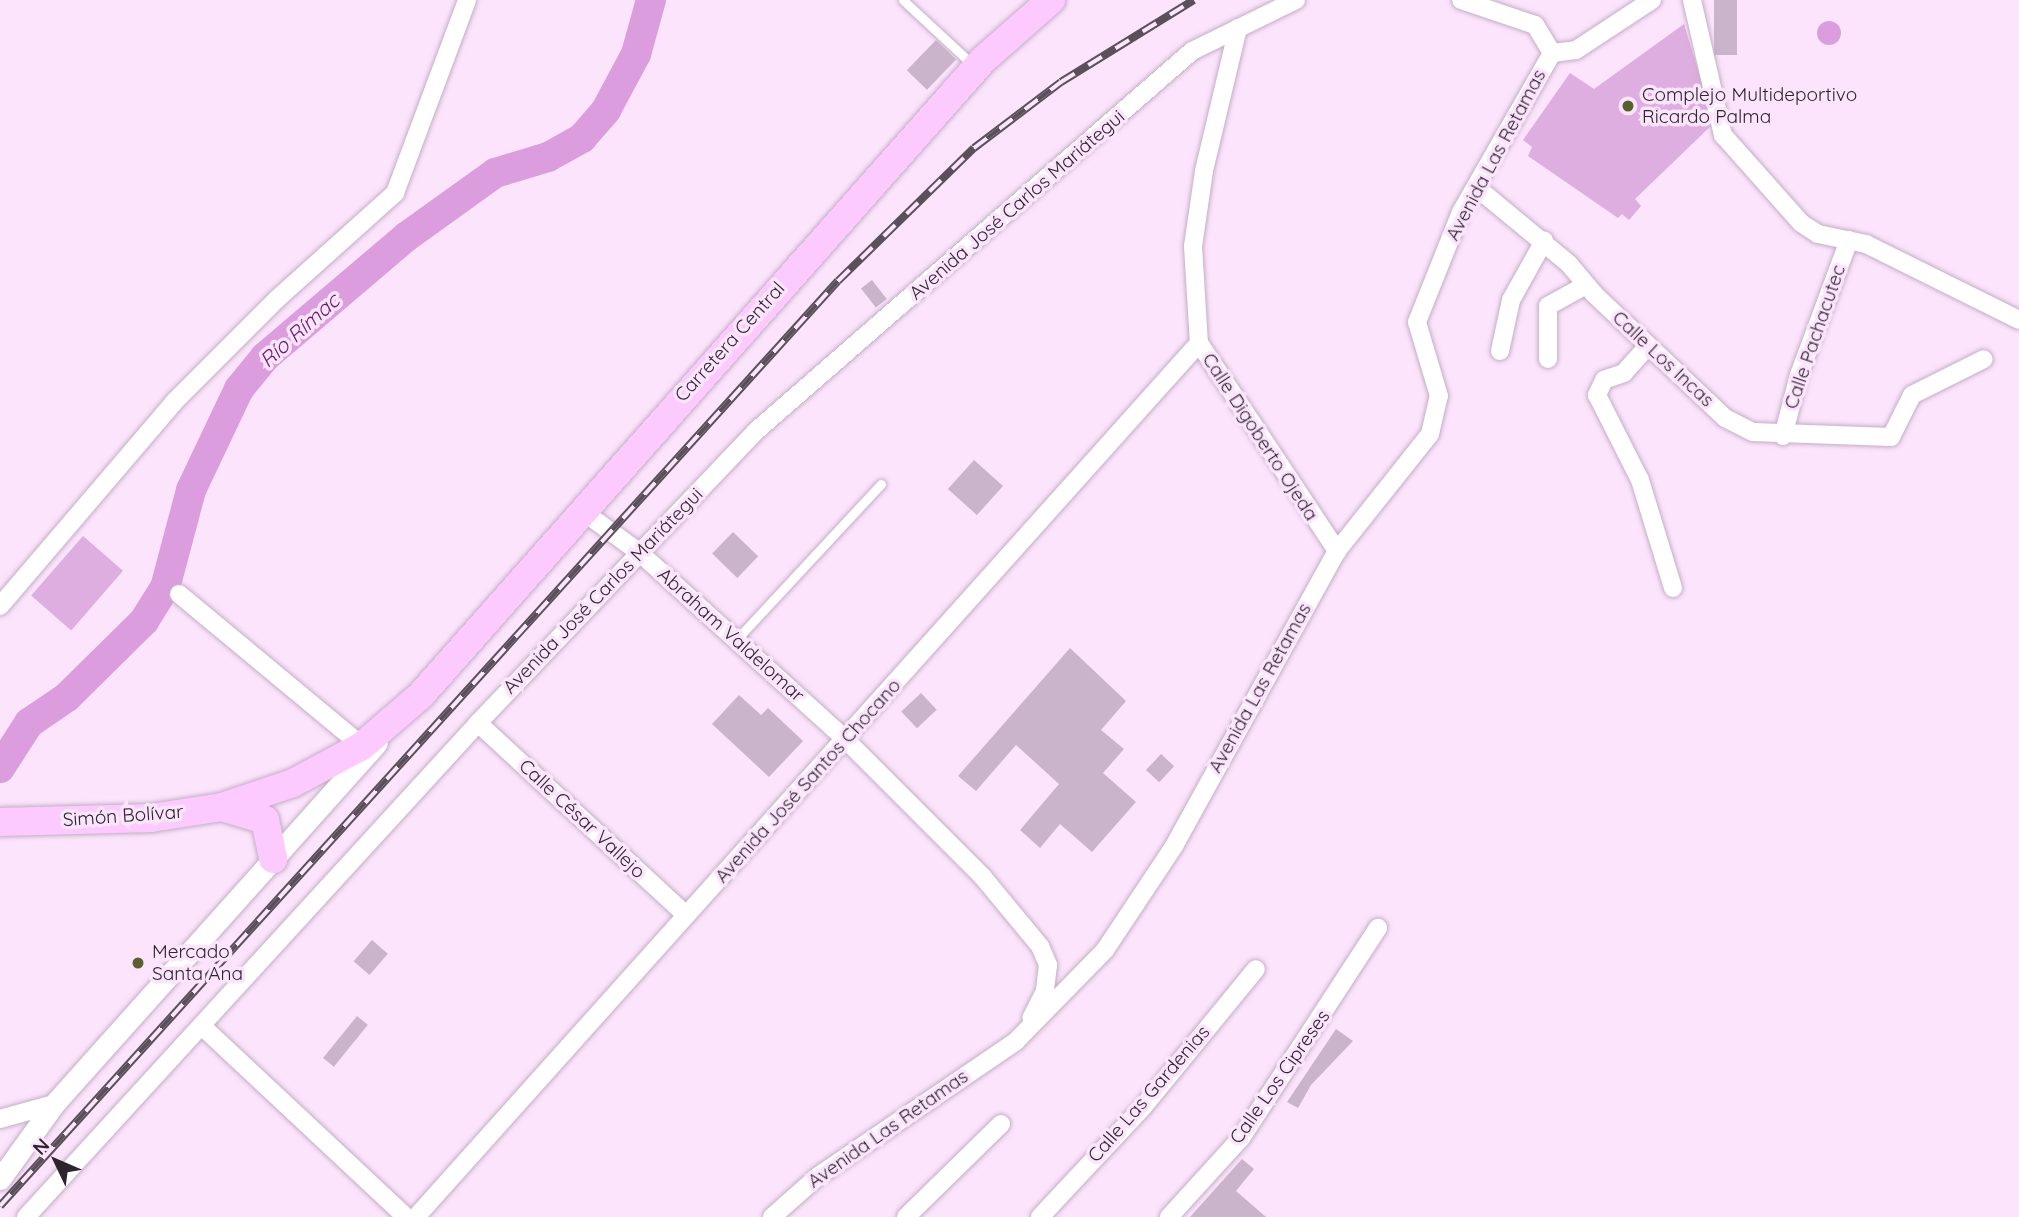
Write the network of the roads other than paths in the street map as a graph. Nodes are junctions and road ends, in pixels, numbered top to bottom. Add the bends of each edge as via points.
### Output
1 (467, 0) edge
2 (903, 0) edge
3 (1051, 0) edge
4 (1296, 0) edge
5 (1461, 0) edge
6 (1652, 0) edge
7 (1692, 0) edge
8 (1238, 28) junction
9 (1552, 49) junction
10 (976, 68) junction
11 (1476, 187) junction
12 (1849, 240) junction
13 (1544, 241) junction
14 (1587, 285) junction
15 (2019, 320) edge
16 (1199, 343) junction
17 (1648, 346) junction
18 (1500, 351) dead end
19 (1548, 359) dead end
20 (1984, 359) dead end
21 (1783, 436) junction
22 (881, 484) dead end
23 (581, 510) junction
24 (1337, 551) junction
25 (640, 553) junction
26 (1673, 588) dead end
27 (179, 594) dead end
28 (0, 606) edge
29 (736, 640) junction
30 (421, 695) junction
31 (478, 723) junction
32 (845, 739) junction
33 (362, 746) junction
34 (222, 807) junction
35 (0, 822) edge
36 (273, 859) junction
37 (686, 915) junction
38 (1378, 928) dead end
39 (1256, 969) dead end
40 (204, 1028) junction
41 (1016, 1041) junction
42 (54, 1104) junction
43 (0, 1119) edge
44 (1001, 1124) dead end
45 (0, 1179) edge
46 (36, 1213) edge
47 (406, 1217) edge
48 (416, 1217) edge
49 (772, 1217) edge
50 (905, 1217) edge
51 (1040, 1217) edge
52 (1169, 1217) edge

1 - 28 street via 395,193 277,299 174,402
2 - 10 lane
3 - 10 highway, Carretera Central
4 - 8 street, Avenida José Carlos Mariátegui
5 - 9 street via 1535,25
6 - 9 street via 1576,50
7 - 12 street via 1728,144 1801,223 1818,234
8 - 16 street, Calle Digoberto Ojeda via 1204,171 1193,246
8 - 25 street, Avenida José Carlos Mariátegui via 1192,51 756,431
9 - 11 street, Avenida Las Retamas
10 - 23 highway, Carretera Central
11 - 13 street, Calle Los Incas
11 - 24 street, Avenida Las Retamas via 1418,322 1439,396 1439,413 1405,469
12 - 15 street
12 - 21 street, Calle Pachacutec via 1799,375
13 - 14 street, Calle Los Incas
13 - 18 street via 1511,300
14 - 17 street, Calle Los Incas
14 - 19 street via 1548,306
16 - 24 street, Calle Digoberto Ojeda
16 - 32 street, Avenida José Santos Chocano
17 - 21 street, Calle Los Incas via 1726,418 1753,432
17 - 26 street via 1624,373 1604,380 1597,395 1640,480
20 - 21 street, Calle Los Incas via 1912,395 1891,437
22 - 29 lane
23 - 25 street, Abraham Valdelomar
23 - 30 highway, Carretera Central
24 - 41 street, Avenida Las Retamas via 1159,869 1105,950
25 - 29 street, Abraham Valdelomar
25 - 31 street, Avenida José Carlos Mariátegui
27 - 33 street
29 - 32 street, Abraham Valdelomar
30 - 33 highway, Simón Bolívar
30 - 36 street
31 - 37 street, Calle César Vallejo
31 - 40 street, Avenida José Carlos Mariátegui
32 - 37 street, Avenida José Santos Chocano
32 - 41 street, Abraham Valdelomar via 982,876 1040,946 1048,965 1045,991
33 - 34 highway, Simón Bolívar via 293,783
34 - 35 highway, Simón Bolívar via 151,818
34 - 36 highway via 265,820
36 - 42 street
37 - 48 street, Avenida José Santos Chocano
38 - 52 street, Calle Los Cipreses via 1241,1138
39 - 51 street, Calle Las Gardenias via 1143,1107
40 - 46 street, Avenida José Carlos Mariátegui
40 - 47 street
41 - 49 street, Avenida Las Retamas via 817,1177
42 - 43 street
42 - 45 street
44 - 50 street

